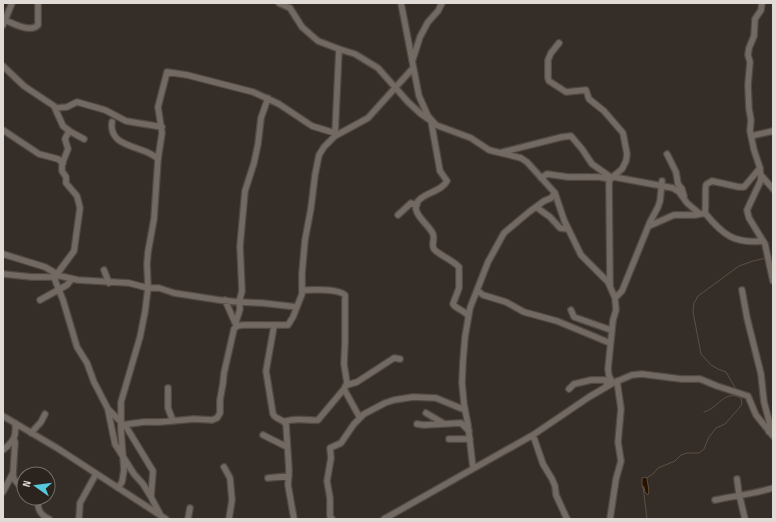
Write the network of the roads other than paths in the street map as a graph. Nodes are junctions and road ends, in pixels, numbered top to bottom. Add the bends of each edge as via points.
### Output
1 (12, 3) edge
2 (38, 3) edge
3 (279, 3) edge
4 (401, 3) edge
5 (442, 3) edge
6 (762, 3) edge
7 (4, 22) edge
8 (559, 44) dead end
9 (339, 50) junction
10 (412, 61) junction
11 (3, 66) edge
12 (413, 68) junction
13 (396, 87) junction
14 (268, 98) junction
15 (56, 108) junction
16 (112, 122) dead end
17 (431, 122) junction
18 (162, 127) junction
19 (3, 130) edge
20 (69, 131) junction
21 (773, 131) edge
22 (335, 134) junction
23 (751, 136) junction
24 (84, 139) dead end
25 (500, 153) junction
26 (667, 154) dead end
27 (158, 159) junction
28 (63, 163) junction
29 (760, 172) junction
30 (541, 178) junction
31 (612, 178) junction
32 (661, 183) junction
33 (773, 189) edge
34 (555, 193) junction
35 (684, 198) junction
36 (417, 205) junction
37 (536, 207) junction
38 (703, 214) junction
39 (398, 215) dead end
40 (649, 226) junction
41 (568, 229) junction
42 (762, 241) junction
43 (3, 254) edge
44 (104, 270) dead end
45 (3, 274) edge
46 (56, 275) junction
47 (72, 279) junction
48 (773, 281) edge
49 (108, 283) junction
50 (610, 287) junction
51 (148, 288) junction
52 (59, 289) junction
53 (302, 290) junction
54 (477, 290) junction
55 (742, 290) dead end
56 (615, 298) junction
57 (40, 300) dead end
58 (225, 300) junction
59 (239, 302) junction
60 (297, 307) junction
61 (571, 310) dead end
62 (468, 316) junction
63 (236, 326) junction
64 (274, 326) junction
65 (611, 330) junction
66 (610, 344) junction
67 (400, 359) dead end
68 (608, 369) junction
69 (605, 380) junction
70 (615, 382) junction
71 (345, 387) junction
72 (606, 387) junction
73 (168, 388) dead end
74 (569, 389) dead end
75 (108, 409) junction
76 (465, 410) junction
77 (426, 413) dead end
78 (45, 414) dead end
79 (3, 416) edge
80 (360, 418) junction
81 (172, 421) junction
82 (284, 422) junction
83 (15, 423) junction
84 (122, 424) junction
85 (417, 424) dead end
86 (443, 424) junction
87 (469, 432) junction
88 (32, 433) junction
89 (771, 434) edge
90 (263, 435) dead end
91 (533, 435) junction
92 (14, 439) junction
93 (449, 439) dead end
94 (470, 439) junction
95 (286, 448) junction
96 (3, 450) edge
97 (123, 456) junction
98 (224, 467) dead end
99 (473, 468) junction
100 (13, 472) junction
101 (96, 474) junction
102 (289, 476) junction
103 (268, 478) dead end
104 (737, 478) dead end
105 (16, 481) edge
106 (118, 488) junction
107 (773, 488) edge
108 (3, 492) edge
109 (739, 494) junction
110 (151, 497) junction
111 (715, 500) dead end
112 (37, 506) edge
113 (190, 508) dead end
114 (164, 518) edge
115 (49, 519) edge
116 (79, 519) edge
117 (188, 519) edge
118 (229, 519) edge
119 (294, 519) edge
120 (332, 519) edge
121 (384, 519) edge
122 (567, 519) edge
123 (610, 519) edge
124 (745, 519) edge

1 - 7 street
2 - 7 street via 36,28
3 - 9 street via 290,8 312,37
4 - 10 street
5 - 10 street via 428,22
6 - 23 street via 755,19 754,36 748,55
8 - 31 street via 548,60 549,81 566,92 586,90 589,99 622,131 627,157 622,169
9 - 13 street via 355,54 378,68
9 - 22 street
10 - 12 street
11 - 15 street via 24,86
12 - 13 street
12 - 17 street via 422,106
13 - 17 street
13 - 22 street via 368,118
14 - 18 street via 209,80 167,72 158,107
14 - 22 street via 312,126
14 - 59 street via 245,191 240,246 242,291
15 - 18 street via 67,107 77,102 105,110 129,122
15 - 20 street via 62,124
16 - 27 street via 112,130 122,143 148,152
17 - 25 street
17 - 36 street via 440,170 447,181 420,198
18 - 27 street
19 - 28 street via 39,154
20 - 24 street
20 - 28 street via 65,139 68,149
21 - 23 street
22 - 53 street via 318,158 305,240
23 - 29 street
25 - 30 street via 516,156 527,162
25 - 31 street via 571,136 589,161
26 - 35 street
27 - 51 street via 154,219 147,264
28 - 46 street via 62,171 66,183 77,196 80,208 74,251
29 - 33 street
29 - 38 street via 744,187 714,181 708,184 707,205
29 - 42 street via 760,185 747,210
30 - 31 street via 547,174
30 - 34 street
31 - 32 street
31 - 50 street via 609,183
32 - 35 street via 673,188
32 - 40 street via 660,203
34 - 37 street
34 - 41 street
35 - 38 street
36 - 39 street via 411,203
36 - 62 street via 418,214 433,234 434,250 459,267 459,288 453,304 464,310
37 - 41 street via 560,228
37 - 54 street via 504,233 488,262
38 - 40 street via 674,215
38 - 42 street via 730,236 746,242
40 - 56 street via 622,291
41 - 50 street via 581,255
42 - 48 street via 765,244
43 - 46 street via 45,267
44 - 49 street
45 - 46 street via 32,277
46 - 47 street
46 - 52 street
47 - 49 street
47 - 52 street
49 - 51 street via 129,283
50 - 56 street
51 - 58 street
51 - 84 street via 140,337 121,402
52 - 57 street
52 - 75 street via 77,347
53 - 60 street
53 - 71 street via 334,291 345,295 344,364 348,382
54 - 62 street
54 - 66 street via 524,312 557,321
55 - 89 street via 746,318 761,374
56 - 65 street via 616,310
58 - 59 street
58 - 63 street
59 - 60 street
59 - 63 street
60 - 64 street via 289,324
61 - 65 street via 574,317
62 - 76 street via 462,383
63 - 64 street
63 - 81 street via 224,369 218,417 214,420
64 - 82 street via 266,374 274,417
65 - 66 street
66 - 68 street
67 - 71 street via 394,358
68 - 69 street
68 - 70 street via 609,376
69 - 72 street
69 - 74 street via 589,380 574,384
70 - 72 street
70 - 89 street via 637,374 700,379 748,396 756,415
70 - 123 street via 621,409 618,446 621,461
71 - 80 street
71 - 82 street via 318,420 296,419
72 - 91 street
73 - 81 street via 168,408
75 - 84 street
75 - 97 street via 114,442
76 - 80 street via 436,398 413,397 385,403
76 - 87 street
77 - 86 street
78 - 88 street
79 - 83 street
80 - 120 street via 341,443 330,448 327,481
81 - 84 street
82 - 95 street
83 - 88 street
83 - 92 street
84 - 97 street
84 - 110 street via 135,440 153,471
85 - 86 street
86 - 87 street via 461,423
87 - 94 street
88 - 101 street
90 - 95 street
91 - 99 street
91 - 122 street
92 - 96 street
92 - 100 street
93 - 94 street
94 - 99 street
95 - 102 street
97 - 106 street via 123,476
97 - 110 street
98 - 118 street via 230,478 232,500
99 - 121 street
100 - 105 street
100 - 108 street
101 - 106 street
101 - 116 street via 80,503
102 - 103 street
102 - 119 street
104 - 109 street
106 - 114 street
107 - 109 street
109 - 111 street
109 - 124 street
110 - 114 street
112 - 115 street
113 - 117 street

